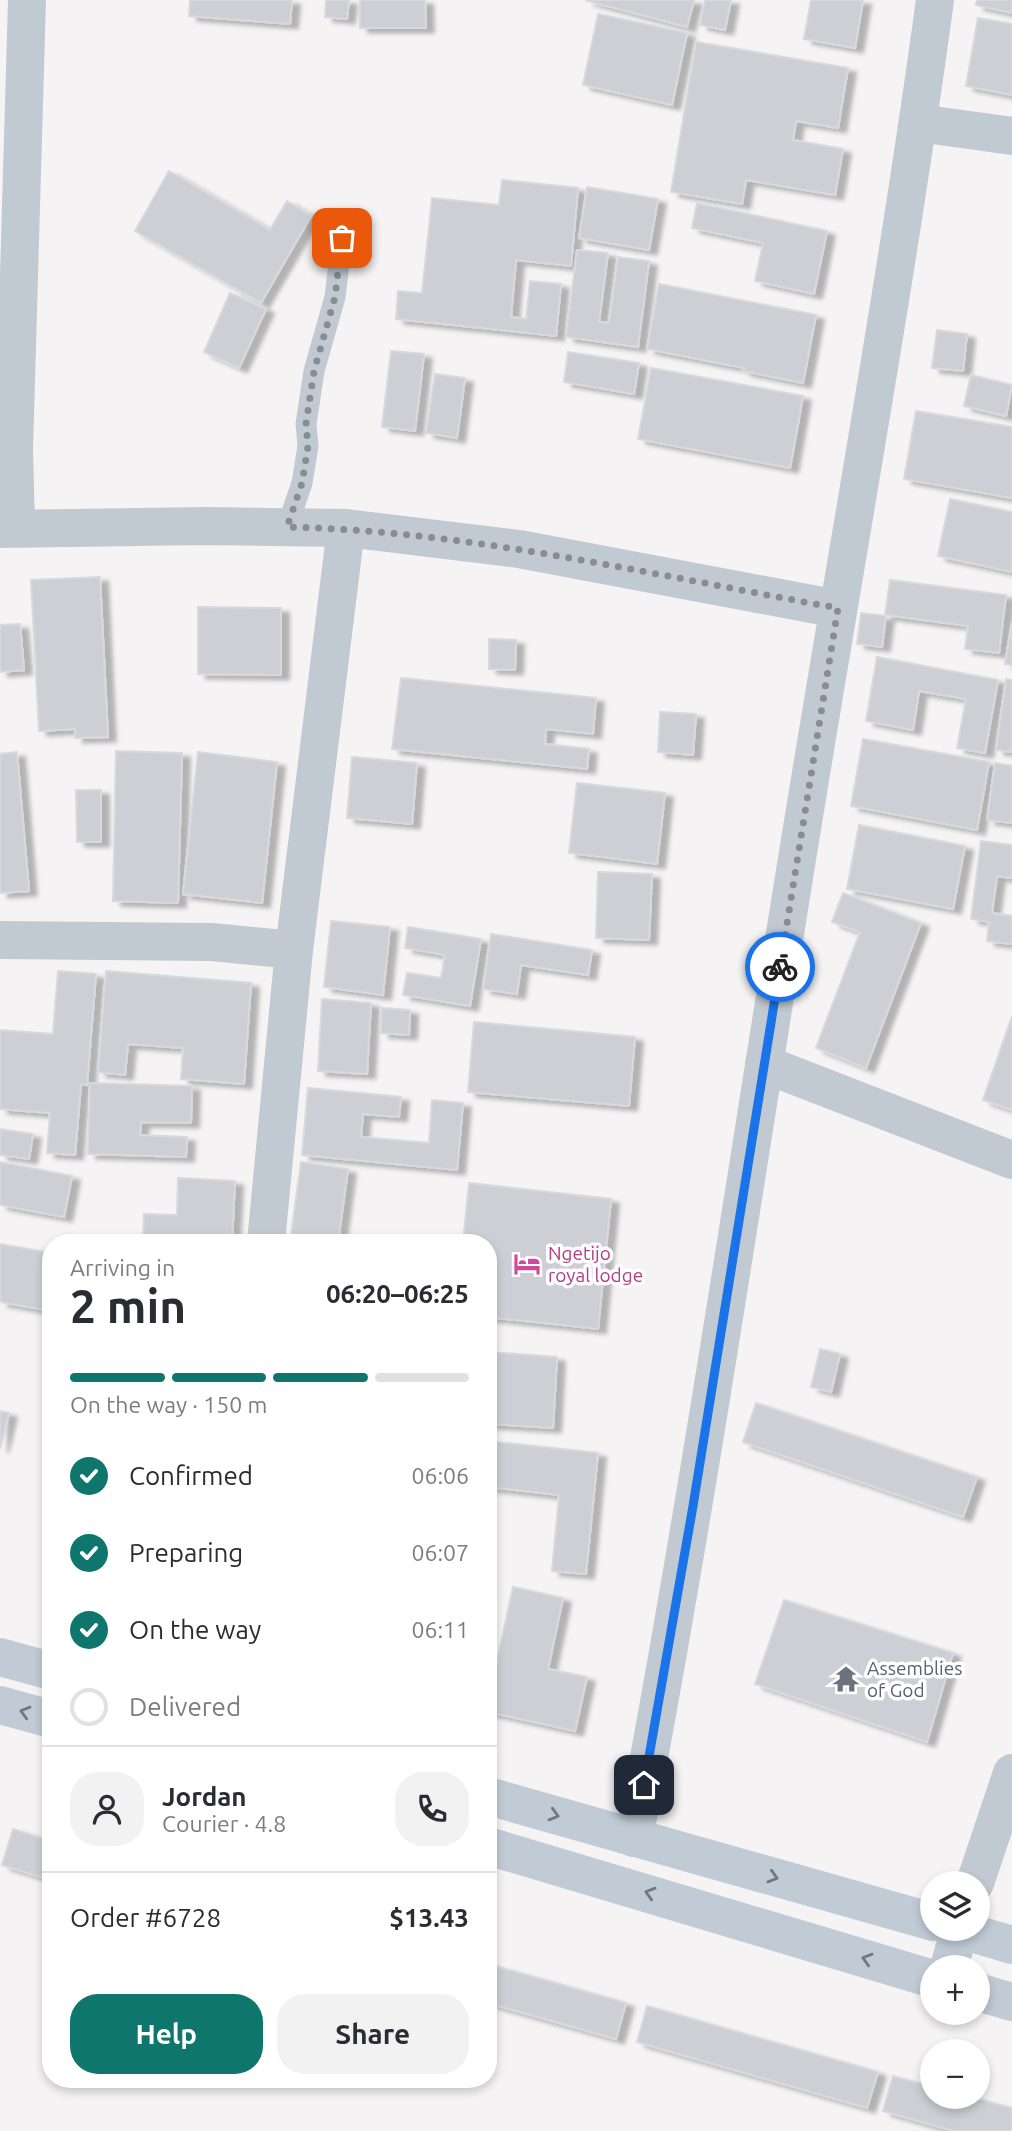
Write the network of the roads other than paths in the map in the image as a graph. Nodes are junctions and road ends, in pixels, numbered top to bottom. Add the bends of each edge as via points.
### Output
1 (27, 0) edge
2 (935, 0) edge
3 (918, 123) junction
4 (1012, 136) edge
5 (342, 238) dead end
6 (287, 527) junction
7 (8, 528) edge
8 (346, 528) junction
9 (838, 608) junction
10 (0, 940) edge
11 (294, 950) junction
12 (764, 1064) junction
13 (1012, 1160) edge
14 (267, 1234) edge
15 (0, 1657) edge
16 (42, 1669) edge
17 (0, 1705) edge
18 (42, 1717) edge
19 (1012, 1773) edge
20 (497, 1799) edge
21 (634, 1838) junction
22 (497, 1849) edge
23 (979, 1871) edge
24 (920, 1918) edge
25 (990, 1938) edge
26 (1012, 1945) edge
27 (920, 1975) edge
28 (990, 1996) edge
29 (1012, 2002) edge

1 - 7 street
2 - 3 street
3 - 4 street
3 - 9 street
5 - 6 lane via 335,297 314,371 302,483
6 - 7 street
6 - 8 street
8 - 9 street via 519,549
8 - 11 street
9 - 12 street
10 - 11 street via 212,942
11 - 14 street
12 - 13 street
12 - 21 street
15 - 16 main road
18 -> 17 main road
19 - 23 street
20 -> 21 main road
21 -> 24 main road
27 -> 22 main road
25 - 26 main road
28 - 29 main road

